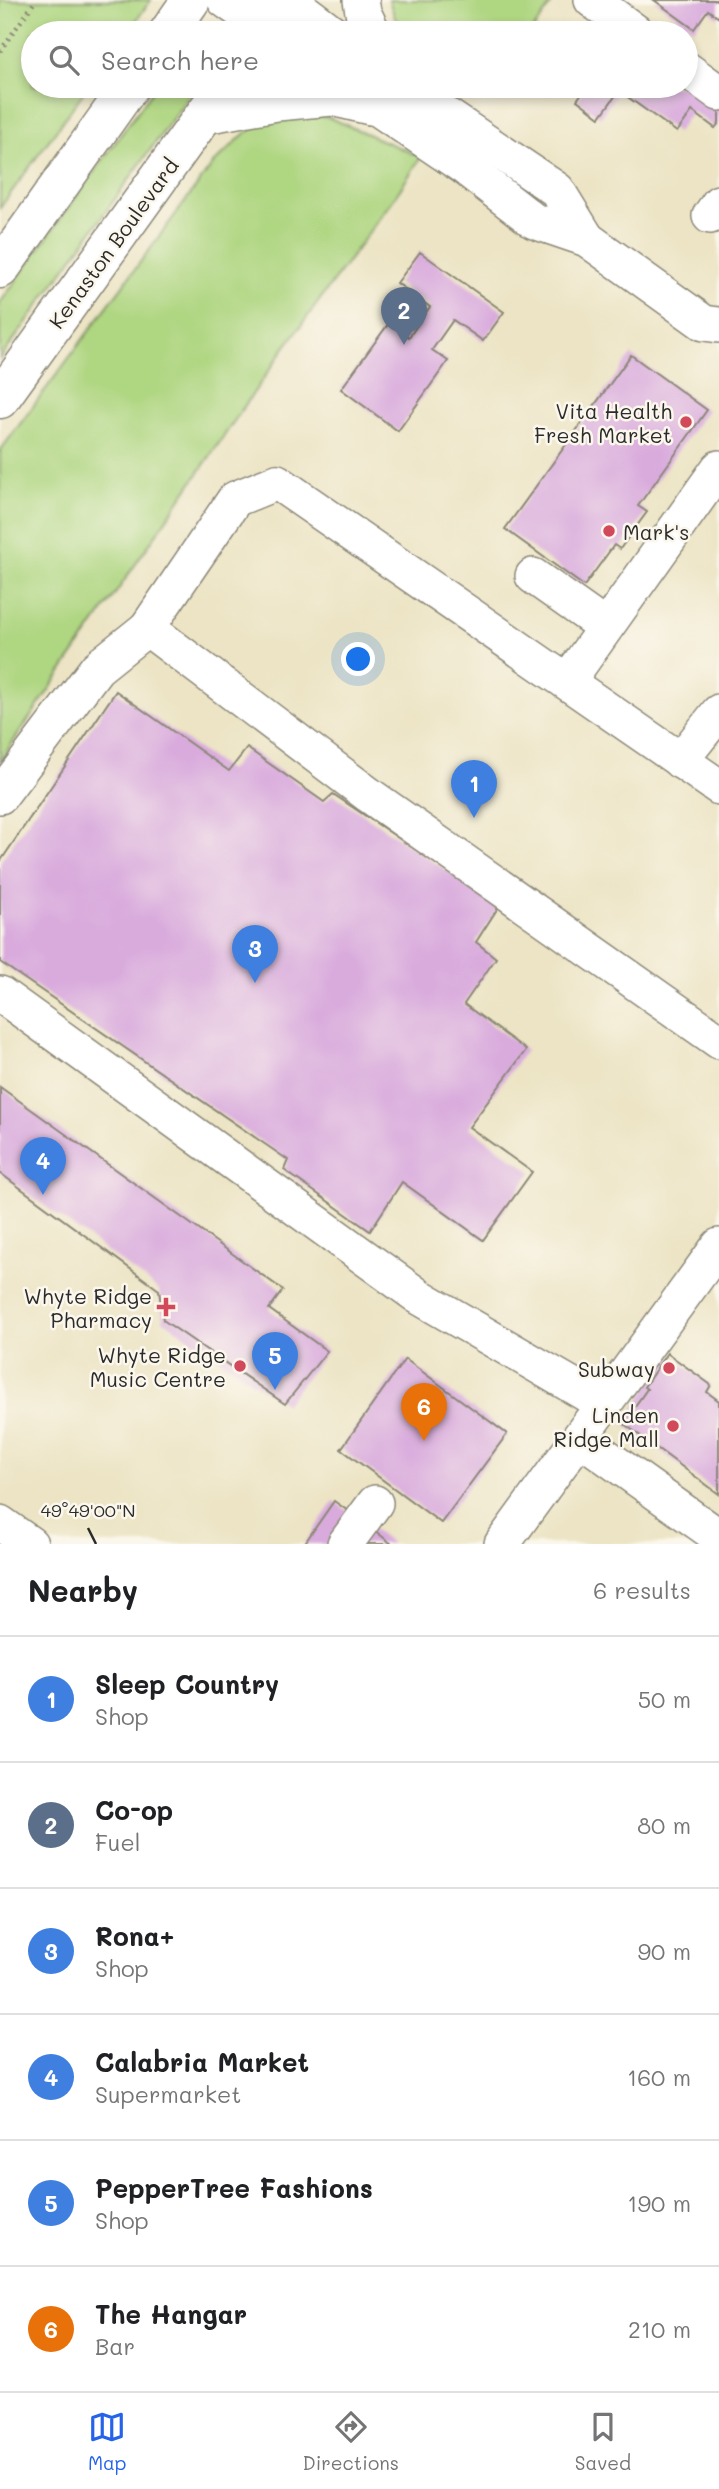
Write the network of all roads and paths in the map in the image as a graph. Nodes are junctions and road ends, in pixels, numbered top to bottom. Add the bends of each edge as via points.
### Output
1 (36, 0) edge
2 (191, 0) edge
3 (225, 0) edge
4 (361, 0) edge
5 (592, 0) edge
6 (275, 19) edge
7 (21, 21) edge
8 (21, 21) edge
9 (176, 21) edge
10 (367, 21) edge
11 (621, 21) edge
12 (0, 51) edge
13 (698, 78) edge
14 (719, 93) edge
15 (121, 98) edge
16 (362, 98) edge
17 (421, 98) edge
18 (215, 101) edge
19 (379, 110) junction
20 (587, 239) junction
21 (0, 269) edge
22 (719, 325) edge
23 (0, 399) edge
24 (719, 468) edge
25 (533, 576) dead end
26 (605, 627) junction
27 (148, 628) junction
28 (567, 682) junction
29 (719, 712) edge
30 (680, 761) junction
31 (719, 787) edge
32 (0, 796) edge
33 (0, 994) edge
34 (719, 1041) edge
35 (719, 1246) edge
36 (604, 1404) junction
37 (580, 1438) junction
38 (375, 1503) dead end
39 (0, 1523) edge
40 (719, 1537) edge
41 (30, 1544) edge
42 (345, 1544) edge
43 (502, 1544) edge

1 - 7 path
2 - 9 main road
3 - 6 street
4 - 10 street
5 - 11 street
8 - 12 path
13 - 14 street
15 - 21 main road
16 - 19 street
17 - 20 street via 557,190
18 - 19 street via 276,103 332,98
18 - 23 main road, Kenaston Boulevard
19 - 20 street via 534,221
20 - 22 street via 704,323
24 - 26 street
25 - 26 street
26 - 28 street
27 - 28 street via 235,499 277,482
27 - 32 street via 97,668
27 - 34 street via 369,795
28 - 30 street
29 - 30 street
30 - 31 street
33 - 36 street via 418,1296
35 - 36 street
36 - 37 street
37 - 40 street
37 - 43 street
38 - 42 street
39 - 41 street

